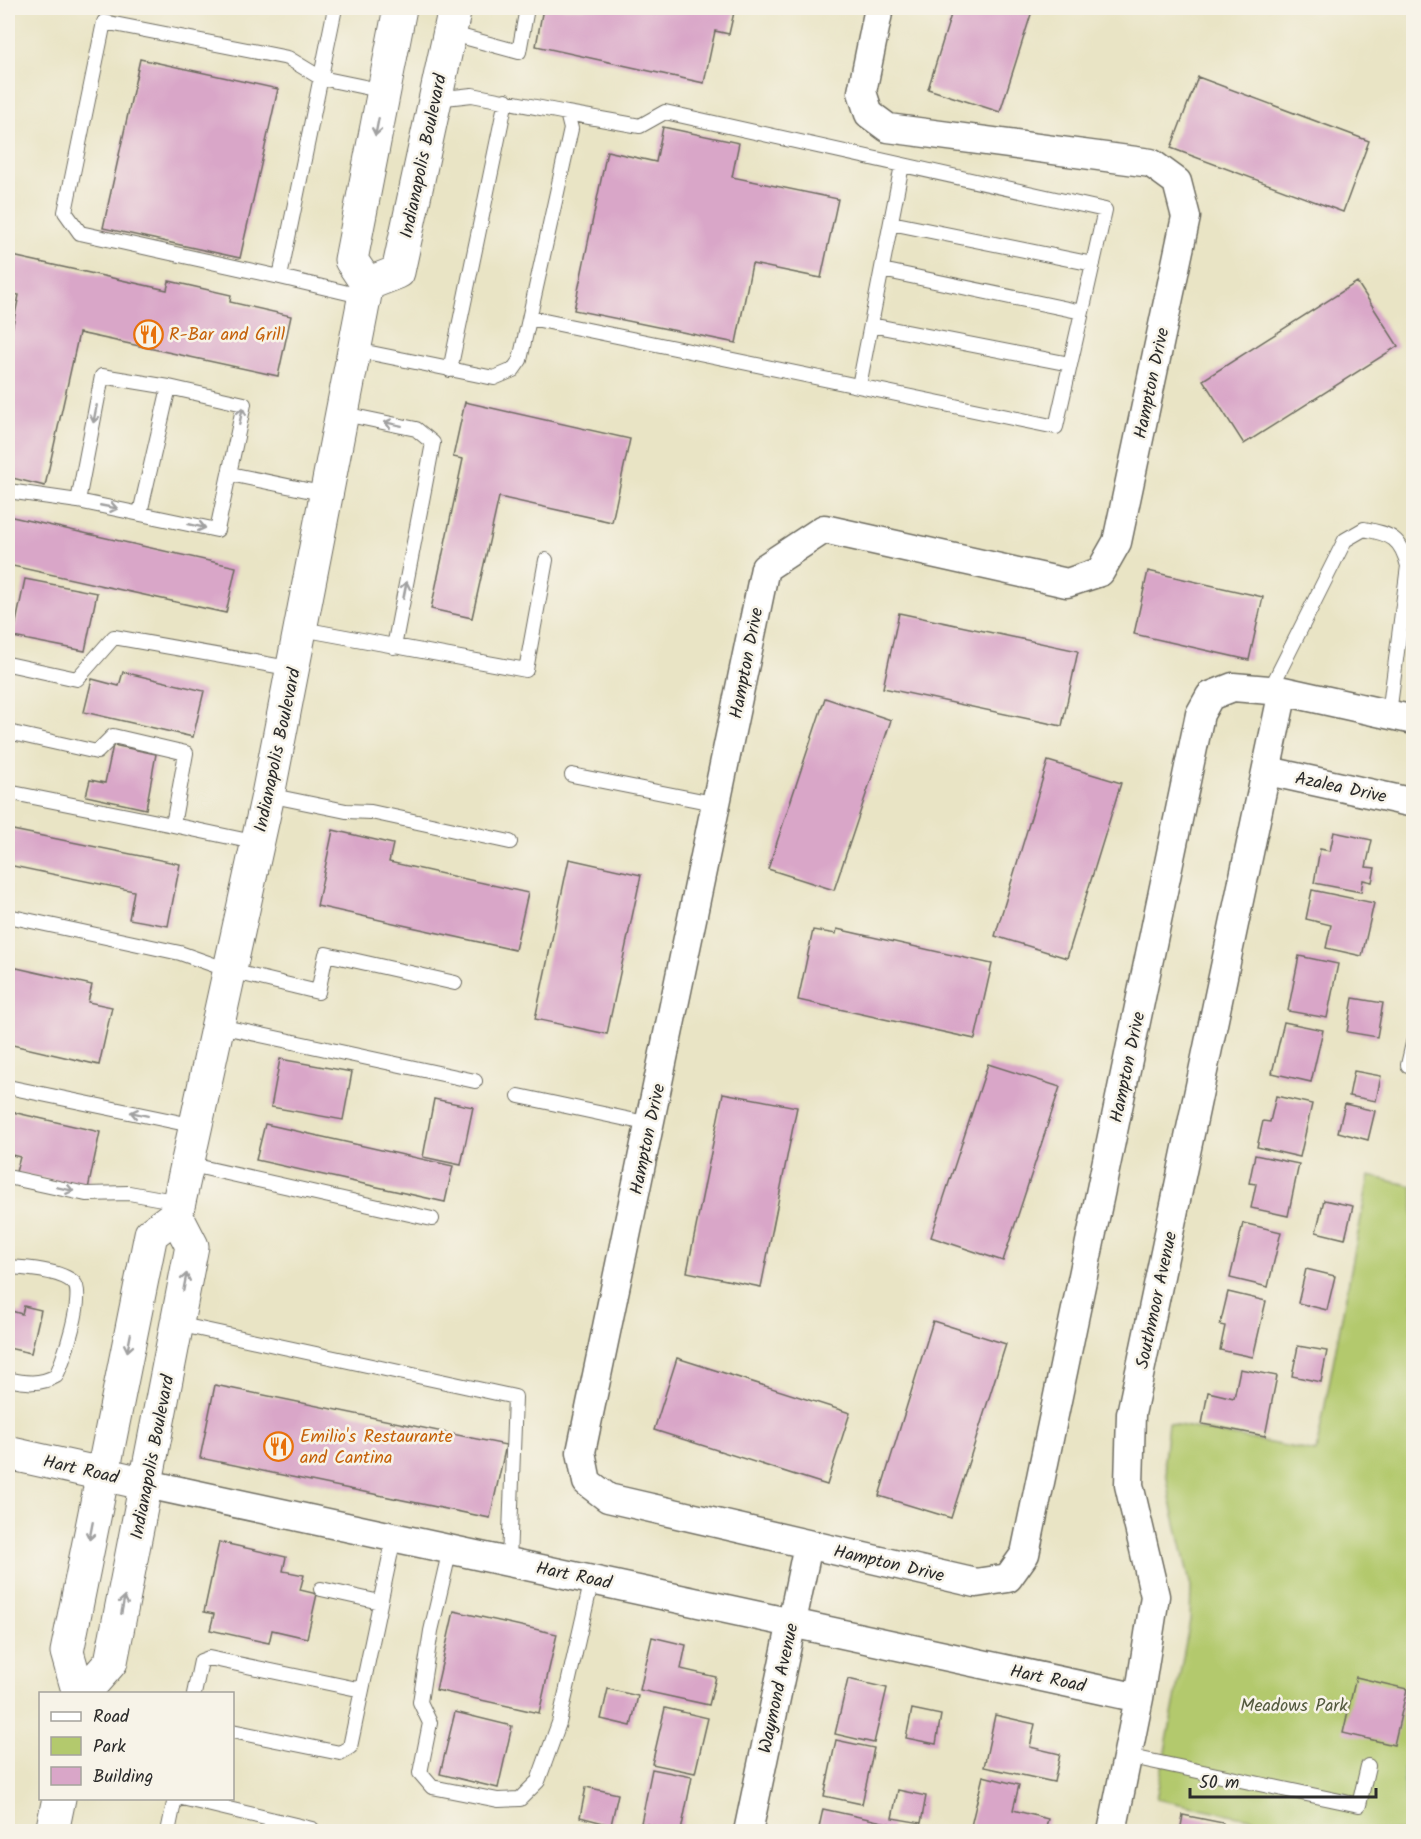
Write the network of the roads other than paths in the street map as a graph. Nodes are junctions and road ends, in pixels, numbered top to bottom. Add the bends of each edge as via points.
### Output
1 (335, 8) edge
2 (400, 8) edge
3 (527, 8) edge
4 (879, 8) edge
5 (452, 20) edge
6 (321, 78) junction
7 (384, 91) junction
8 (436, 99) junction
9 (506, 100) junction
10 (567, 113) junction
11 (902, 165) junction
12 (891, 223) junction
13 (1093, 264) junction
14 (882, 270) junction
15 (280, 277) junction
16 (366, 290) junction
17 (1082, 312) junction
18 (530, 318) junction
19 (871, 325) junction
20 (356, 350) junction
21 (1070, 364) junction
22 (450, 370) junction
23 (859, 386) junction
24 (169, 387) junction
25 (344, 414) junction
26 (230, 474) junction
27 (8, 491) edge
28 (328, 495) junction
29 (78, 501) junction
30 (140, 513) junction
31 (546, 560) dead end
32 (302, 629) junction
33 (394, 647) junction
34 (8, 664) edge
35 (294, 669) junction
36 (1277, 691) junction
37 (1401, 717) edge
38 (8, 732) edge
39 (1268, 771) junction
40 (572, 775) dead end
41 (8, 792) edge
42 (268, 795) junction
43 (1413, 803) edge
44 (718, 804) junction
45 (173, 825) junction
46 (510, 842) dead end
47 (258, 843) junction
48 (8, 916) edge
49 (231, 971) junction
50 (455, 983) dead end
51 (219, 1026) junction
52 (1413, 1039) edge
53 (1413, 1066) edge
54 (475, 1081) dead end
55 (8, 1087) edge
56 (519, 1096) dead end
57 (650, 1124) junction
58 (196, 1126) junction
59 (187, 1164) junction
60 (8, 1177) edge
61 (177, 1208) junction
62 (432, 1220) dead end
63 (8, 1267) edge
64 (177, 1324) junction
65 (8, 1379) edge
66 (8, 1453) edge
67 (103, 1474) junction
68 (147, 1484) junction
69 (394, 1537) junction
70 (808, 1545) junction
71 (450, 1549) junction
72 (509, 1561) junction
73 (592, 1579) junction
74 (321, 1589) dead end
75 (380, 1602) junction
76 (792, 1622) junction
77 (362, 1690) junction
78 (80, 1692) edge
79 (83, 1692) edge
80 (194, 1692) edge
81 (1139, 1698) junction
82 (234, 1731) edge
83 (1127, 1756) junction
84 (1368, 1766) dead end
85 (175, 1800) edge
86 (190, 1800) edge
87 (168, 1832) edge
88 (312, 1832) edge
89 (748, 1832) edge
90 (1112, 1832) edge

1 - 6 lane
2 - 7 main road
3 - 5 lane via 519,52
4 - 44 street, Hampton Drive via 862,92 869,114 888,128 1151,163 1177,182 1186,217 1117,542 1100,572 1067,583 824,529 765,568
5 - 8 main road, Indianapolis Boulevard
6 - 7 lane
6 - 15 lane
6 - 15 lane via 288,58 104,22 65,213 80,233
7 -> 16 main road via 351,260
8 - 9 lane via 472,95
8 - 16 main road, Indianapolis Boulevard via 398,272
9 - 10 lane
9 - 22 lane
10 - 11 lane via 640,126 665,112
10 - 18 lane via 571,129
11 - 12 lane
11 - 13 lane via 1105,210
12 - 13 lane
12 - 14 lane
13 - 17 lane
14 - 17 lane
14 - 19 lane
15 - 16 lane
16 - 20 main road, Indianapolis Boulevard
17 - 21 lane
18 - 22 lane via 520,360 513,370 494,378
18 - 23 lane
19 - 21 lane
19 - 23 lane
20 - 22 lane
20 - 25 main road, Indianapolis Boulevard
21 - 23 lane via 1056,427
26 -> 24 lane via 244,404
24 -> 29 lane via 102,376
24 - 30 lane
25 - 28 main road, Indianapolis Boulevard
33 -> 25 lane via 433,443 416,429
26 - 28 lane
30 -> 26 lane via 218,530
27 - 29 lane
28 - 32 main road, Indianapolis Boulevard
29 -> 30 lane
31 - 33 lane via 526,670
32 - 33 lane
32 - 35 main road, Indianapolis Boulevard
34 - 35 lane via 77,679 114,637
35 - 42 main road, Indianapolis Boulevard
36 - 37 street, Hampton Drive
36 - 37 lane via 1345,540 1364,529 1388,534 1403,548 1408,566
36 - 39 street
36 - 70 street, Hampton Drive via 1233,687 1210,696 1200,714 1025,1554 1008,1578 976,1583
38 - 45 lane via 97,752 113,736 186,753
39 - 43 street, Azalea Drive
39 - 81 street, Southmoor Avenue via 1131,1414 1129,1485 1155,1596
40 - 44 lane
41 - 45 lane
42 - 46 lane
42 - 47 main road, Indianapolis Boulevard
44 - 57 street, Hampton Drive
45 - 47 lane
47 - 49 main road, Indianapolis Boulevard
48 - 49 lane via 180,953
49 - 50 lane via 318,993 326,954
49 - 51 main road, Indianapolis Boulevard
51 - 54 lane
51 - 58 main road, Indianapolis Boulevard
52 - 53 lane via 1408,1065
58 -> 55 lane
56 - 57 lane
57 - 70 street, Hampton Drive via 581,1452 587,1482 608,1498
58 - 59 main road, Indianapolis Boulevard
59 - 61 main road, Indianapolis Boulevard
59 - 62 lane
60 -> 61 lane via 86,1194 129,1193
64 -> 61 main road, Indianapolis Boulevard via 192,1246
61 -> 67 main road, Indianapolis Boulevard via 151,1234
63 - 65 lane via 36,1269 74,1282 78,1289 63,1362 56,1376 31,1383
64 - 68 main road, Indianapolis Boulevard
64 - 72 lane via 515,1397
66 - 67 main road, Hart Road
67 - 68 main road, Hart Road
67 -> 78 main road, Indianapolis Boulevard via 67,1652
68 - 69 street, Hart Road
79 -> 68 main road, Indianapolis Boulevard via 111,1662
69 - 71 street, Hart Road
69 - 75 lane
70 - 76 street, Waymond Avenue
71 - 72 street, Hart Road
71 - 73 lane via 420,1701 430,1724 420,1773 432,1787 498,1800 520,1799 538,1781 559,1723
72 - 73 street, Hart Road
73 - 76 street, Hart Road
74 - 75 lane
75 - 77 lane
76 - 81 street, Hart Road
76 - 89 street, Waymond Avenue
77 - 80 lane via 209,1658 201,1660
77 - 82 lane via 350,1747 340,1753
81 - 83 street, Southmoor Avenue
83 - 84 lane via 1359,1805
83 - 90 street, Southmoor Avenue
85 - 87 lane
86 - 88 lane

